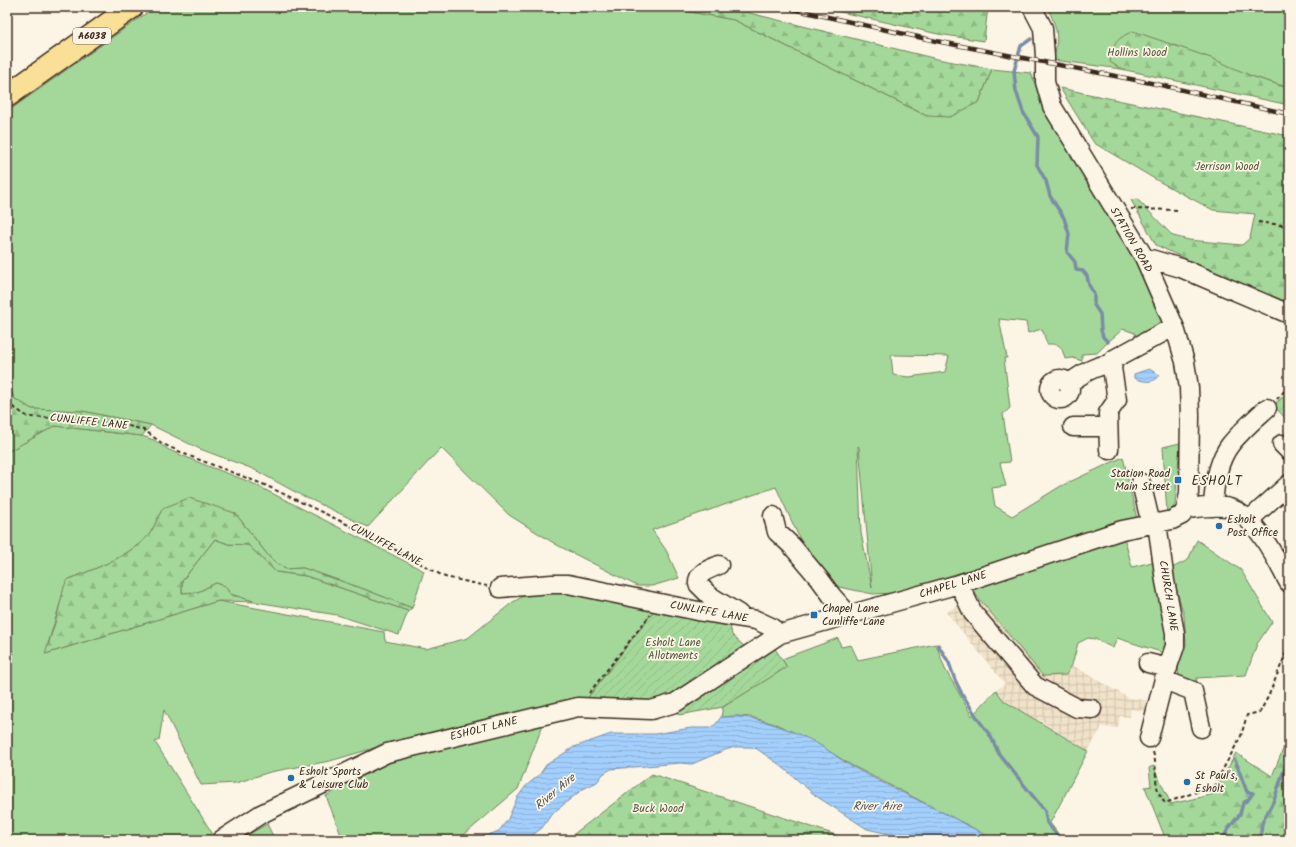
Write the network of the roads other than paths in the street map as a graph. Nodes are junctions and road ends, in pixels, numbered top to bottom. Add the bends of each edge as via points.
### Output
1 (132, 7) edge
2 (1032, 7) edge
3 (7, 96) edge
4 (1144, 258) junction
5 (1289, 314) edge
6 (1175, 328) junction
7 (1112, 364) junction
8 (1068, 384) dead end
9 (1267, 408) dead end
10 (1074, 427) dead end
11 (1108, 427) junction
12 (1109, 450) dead end
13 (1141, 483) dead end
14 (1289, 484) edge
15 (1213, 507) junction
16 (1186, 509) junction
17 (773, 516) dead end
18 (1249, 520) junction
19 (1154, 524) junction
20 (719, 565) dead end
21 (1289, 583) edge
22 (959, 584) junction
23 (500, 588) road end
24 (849, 615) junction
25 (746, 619) junction
26 (780, 634) junction
27 (752, 652) joint
28 (1148, 663) dead end
29 (1166, 674) junction
30 (1092, 709) dead end
31 (1156, 727) road end
32 (1201, 728) dead end
33 (221, 840) edge

1 - 3 main road, A6038
2 - 4 street, STATION ROAD via 1043,28 1045,82 1052,106
4 - 5 street via 1181,268
4 - 6 street, STATION ROAD
6 - 7 street via 1134,347 1114,359
6 - 16 street, STATION ROAD via 1185,362 1189,388 1189,492
7 - 8 street via 1104,364 1086,372
7 - 11 street via 1116,400 1108,413
9 - 15 street via 1230,446 1220,466
10 - 11 street
11 - 12 street
13 - 19 street, CHURCH LANE
14 - 18 street
15 - 16 street
15 - 18 street via 1232,508
16 - 19 street, CHAPEL LANE via 1182,515 1172,520
17 - 24 street via 776,532 792,546
18 - 21 street via 1264,539
19 - 22 street, CHAPEL LANE via 1122,530
19 - 29 street, CHURCH LANE via 1175,634 1175,646
20 - 25 street via 700,574 698,584 710,596
22 - 24 street, CHAPEL LANE
22 - 30 street via 973,613 1035,686 1077,708
23 - 25 street, CUNLIFFE LANE via 568,584
24 - 26 street, CHAPEL LANE
25 - 26 street, CUNLIFFE LANE via 765,623
26 - 27 street, CHAPEL LANE
27 - 33 street, ESHOLT LANE via 675,703 651,710 578,707 387,753 261,814
28 - 29 street
29 - 31 street, CHURCH LANE
29 - 32 street via 1193,691

